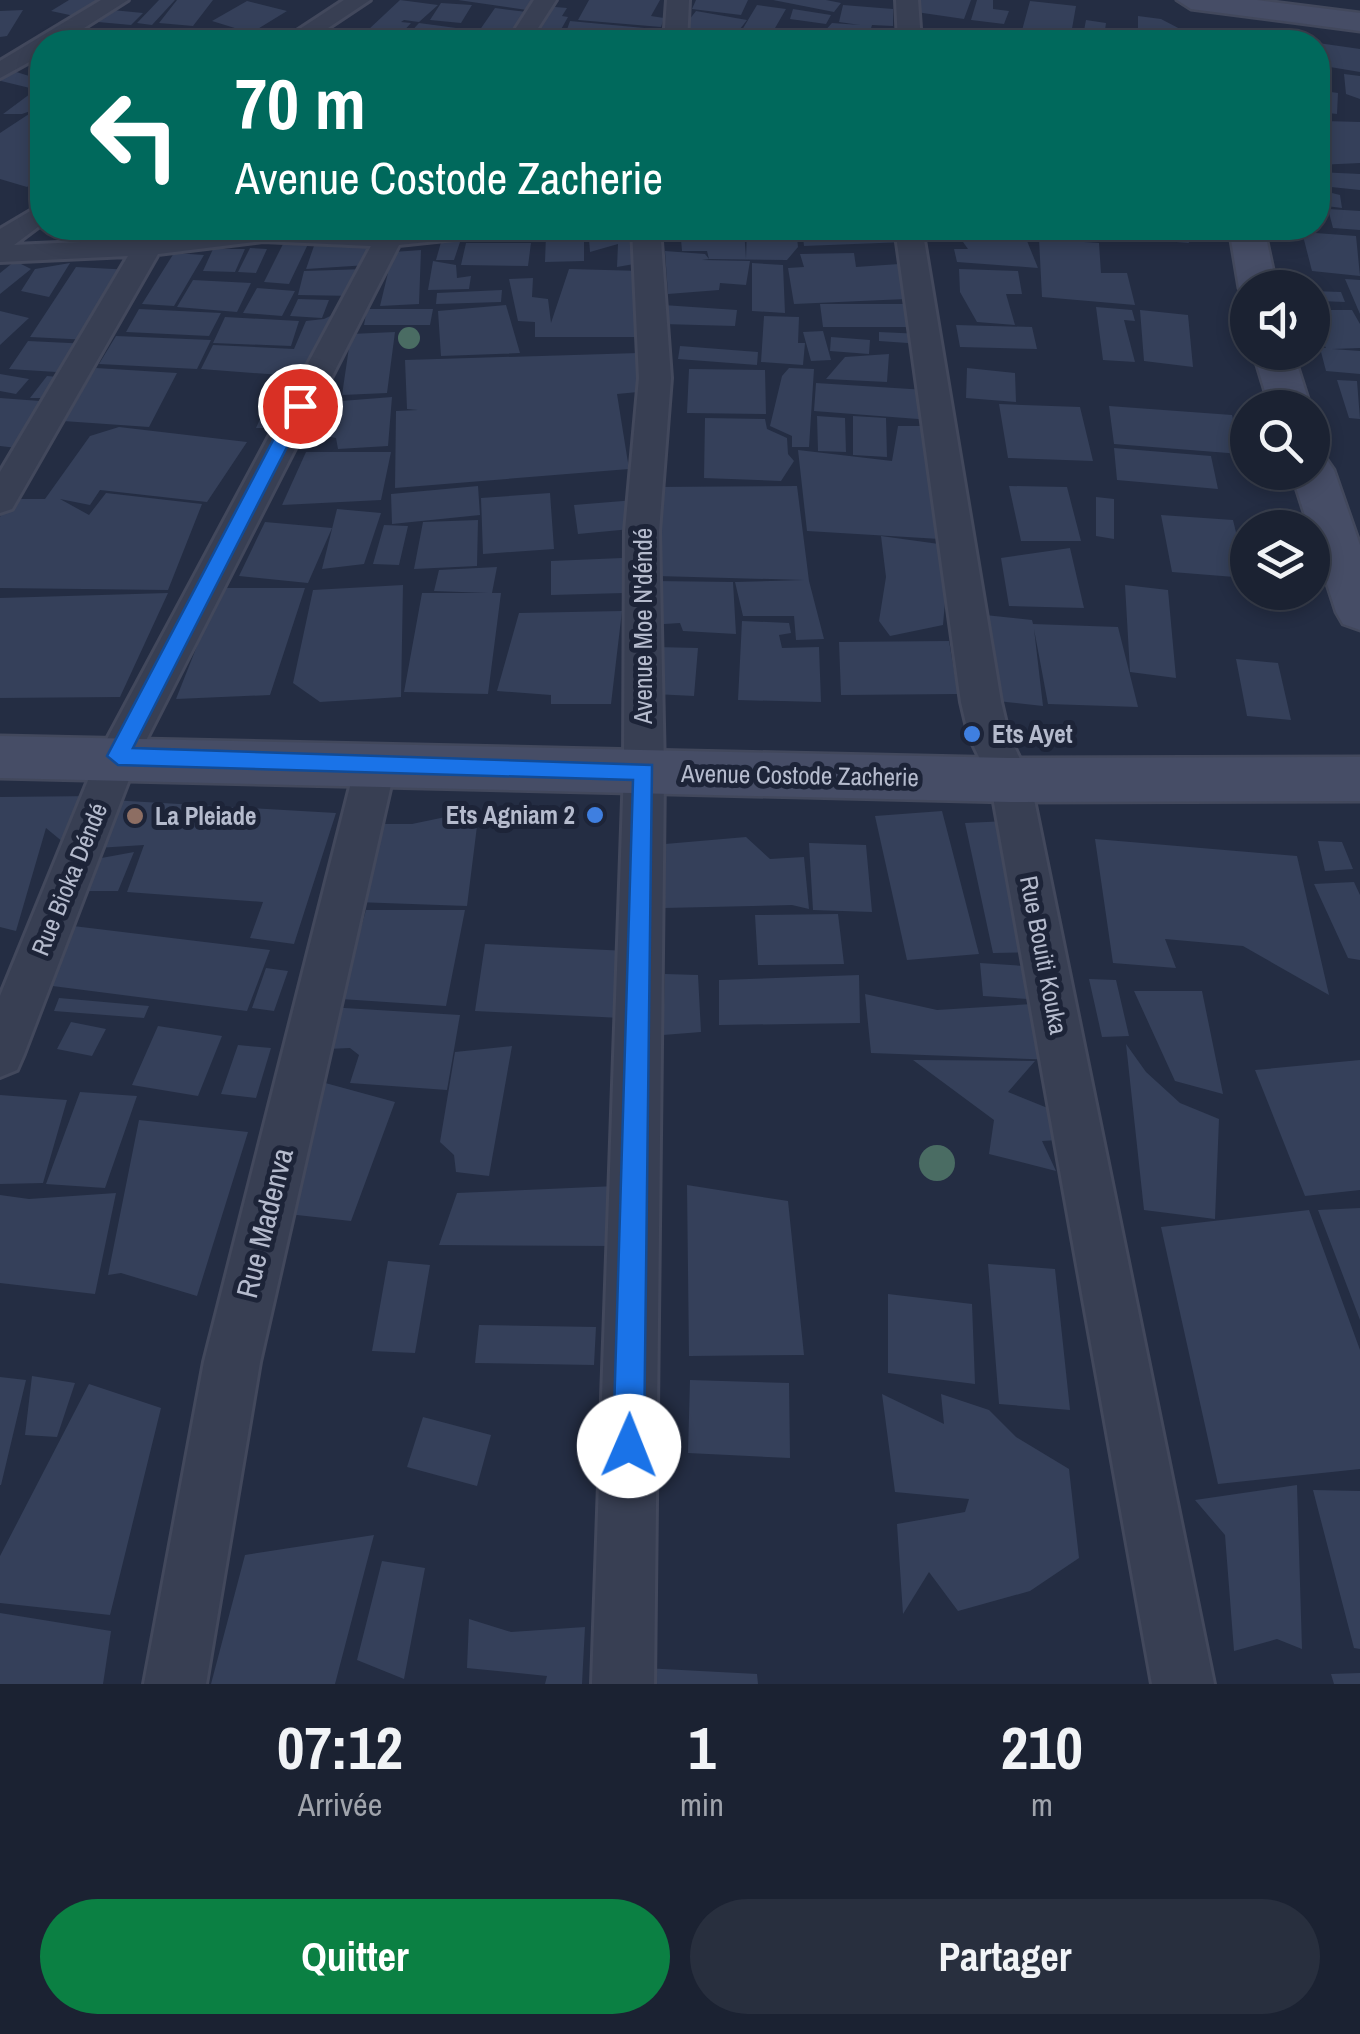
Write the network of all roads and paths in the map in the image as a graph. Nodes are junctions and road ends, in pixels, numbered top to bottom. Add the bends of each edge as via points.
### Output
1 (116, 0) edge
2 (360, 0) edge
3 (545, 0) edge
4 (678, 0) edge
5 (907, 0) edge
6 (1192, 0) edge
7 (1235, 3) edge
8 (1360, 22) edge
9 (68, 30) edge
10 (311, 30) edge
11 (526, 30) edge
12 (677, 30) edge
13 (909, 30) edge
14 (1234, 30) edge
15 (30, 53) edge
16 (0, 71) edge
17 (30, 221) edge
18 (201, 240) edge
19 (386, 240) edge
20 (647, 240) edge
21 (910, 240) edge
22 (1250, 240) edge
23 (0, 242) edge
24 (148, 246) junction
25 (0, 254) edge
26 (1255, 270) edge
27 (1319, 490) edge
28 (0, 502) edge
29 (1360, 612) edge
30 (0, 756) edge
31 (118, 756) junction
32 (375, 767) junction
33 (644, 772) junction
34 (1010, 780) junction
35 (1360, 780) edge
36 (0, 1054) edge
37 (175, 1684) edge
38 (623, 1684) edge
39 (1182, 1684) edge

1 - 9 street
2 - 10 street
3 - 11 street
4 - 12 street
5 - 13 street
6 - 7 street
7 - 8 street
7 - 14 street
15 - 16 street
17 - 23 street
18 - 24 street
19 - 31 street, Rue Bioka Déndé
20 - 33 street, Avenue Moe N'déndé via 655,378 642,550
21 - 34 street, Rue Bouiti Kouka via 981,702 988,736
22 - 26 street
24 - 25 street
24 - 28 street
27 - 29 street
30 - 31 street, Avenue Costode Zacherie
31 - 32 street, Avenue Costode Zacherie
31 - 36 street, Rue Bioka Déndé
32 - 33 street, Avenue Costode Zacherie
32 - 37 street, Rue Madenva via 232,1362
33 - 34 street, Avenue Costode Zacherie
33 - 38 street, Avenue Moe N'déndé
34 - 35 street, Avenue Costode Zacherie
34 - 39 street, Rue Bouiti Kouka

